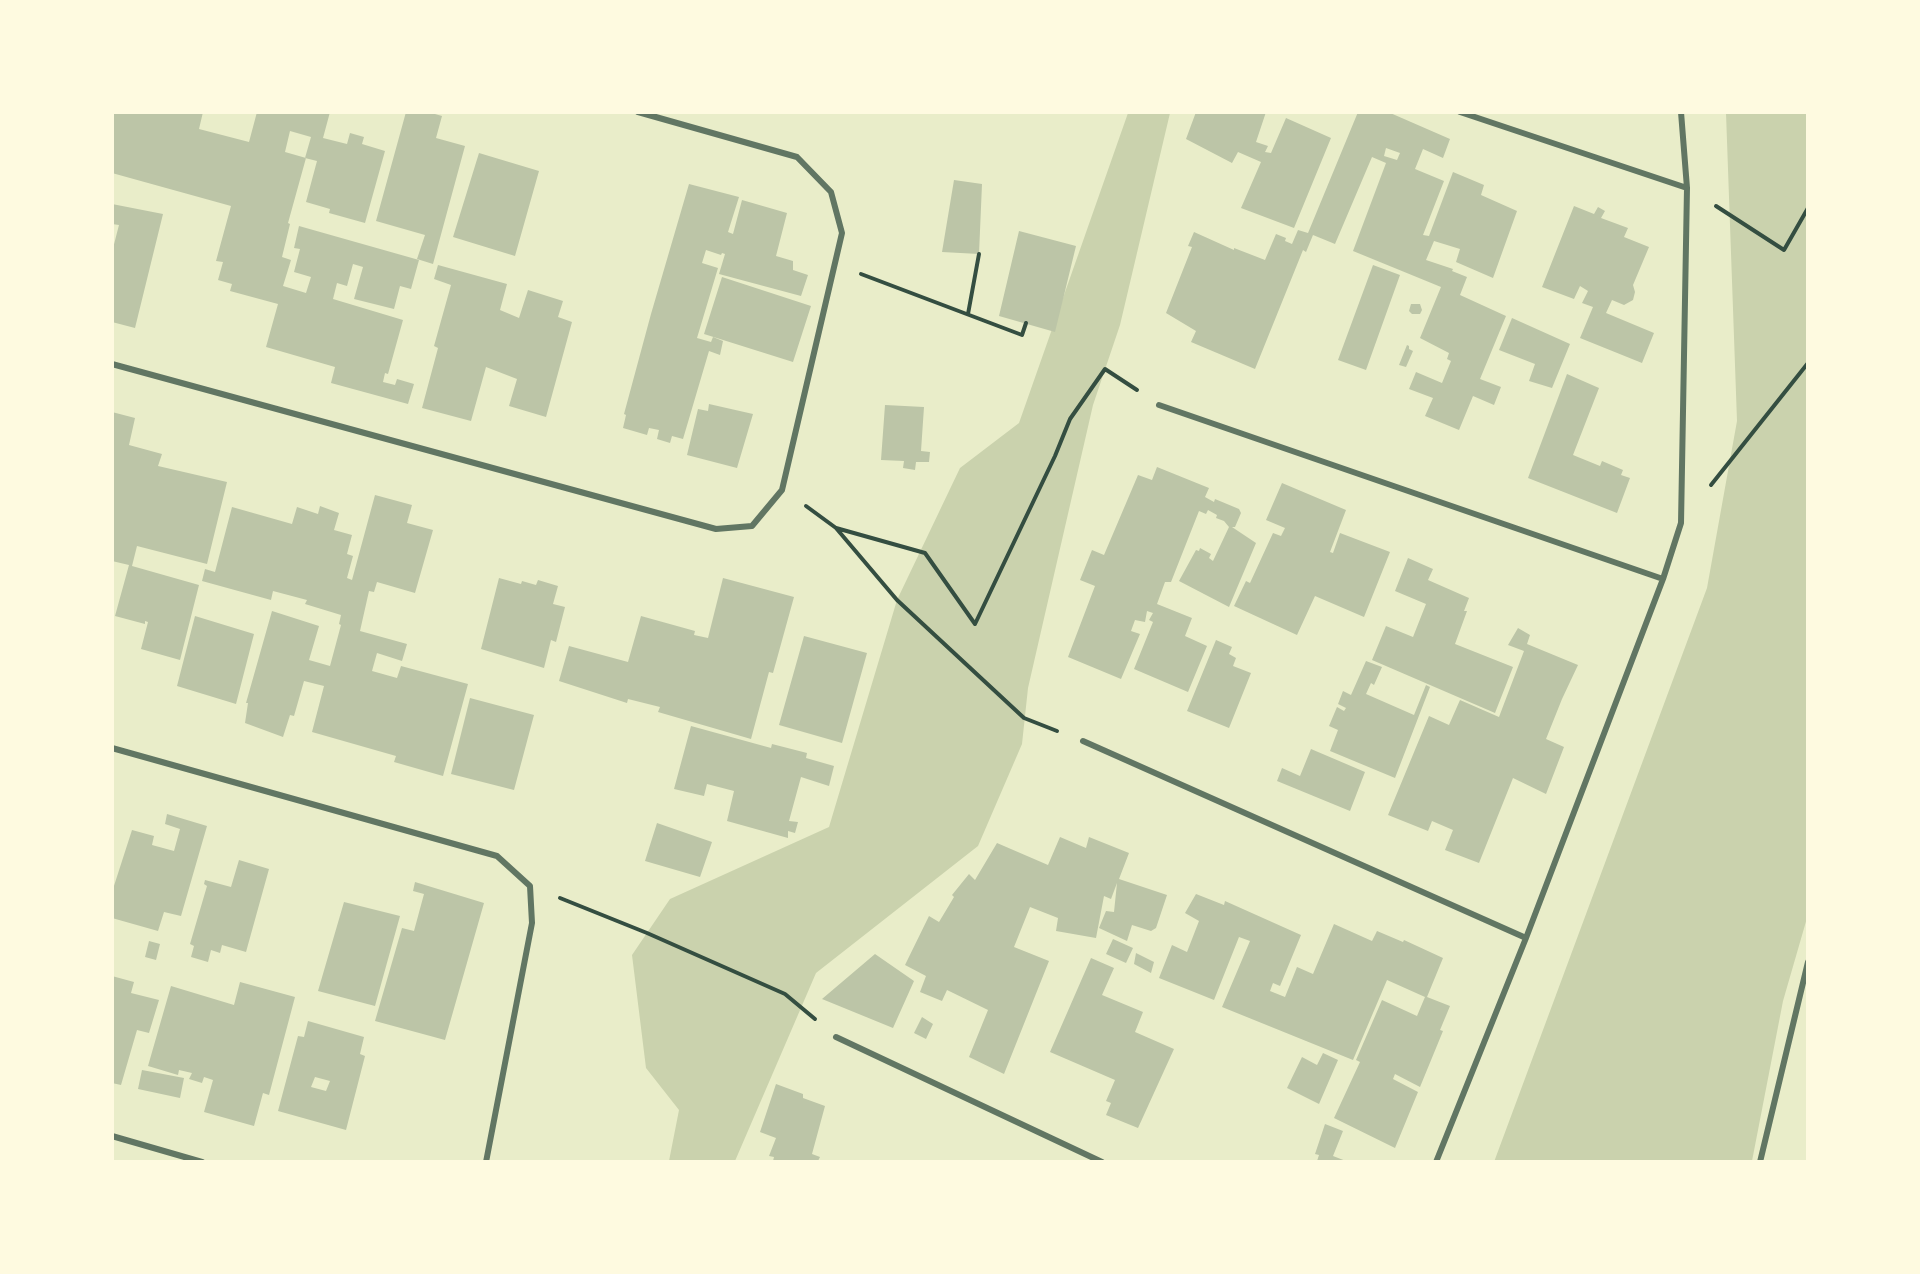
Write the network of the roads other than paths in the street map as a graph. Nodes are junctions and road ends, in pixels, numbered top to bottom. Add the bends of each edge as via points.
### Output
1 (638, 112) edge
2 (1460, 112) edge
3 (1680, 112) edge
4 (1688, 188) junction
5 (112, 364) edge
6 (1159, 405) road end
7 (1663, 579) junction
8 (1083, 741) road end
9 (112, 748) edge
10 (1526, 938) junction
11 (1808, 962) edge
12 (836, 1037) road end
13 (112, 1136) edge
14 (202, 1161) edge
15 (486, 1161) edge
16 (1102, 1161) edge
17 (1436, 1161) edge
18 (1760, 1161) edge

1 - 5 street via 797,157 831,192 843,232 782,489 752,526 716,529
2 - 4 street
3 - 4 street
4 - 7 street via 1681,523
6 - 7 street
7 - 10 street
8 - 10 street
9 - 15 street via 497,856 530,886 532,923
10 - 17 street
11 - 18 street
12 - 16 street
13 - 14 street

